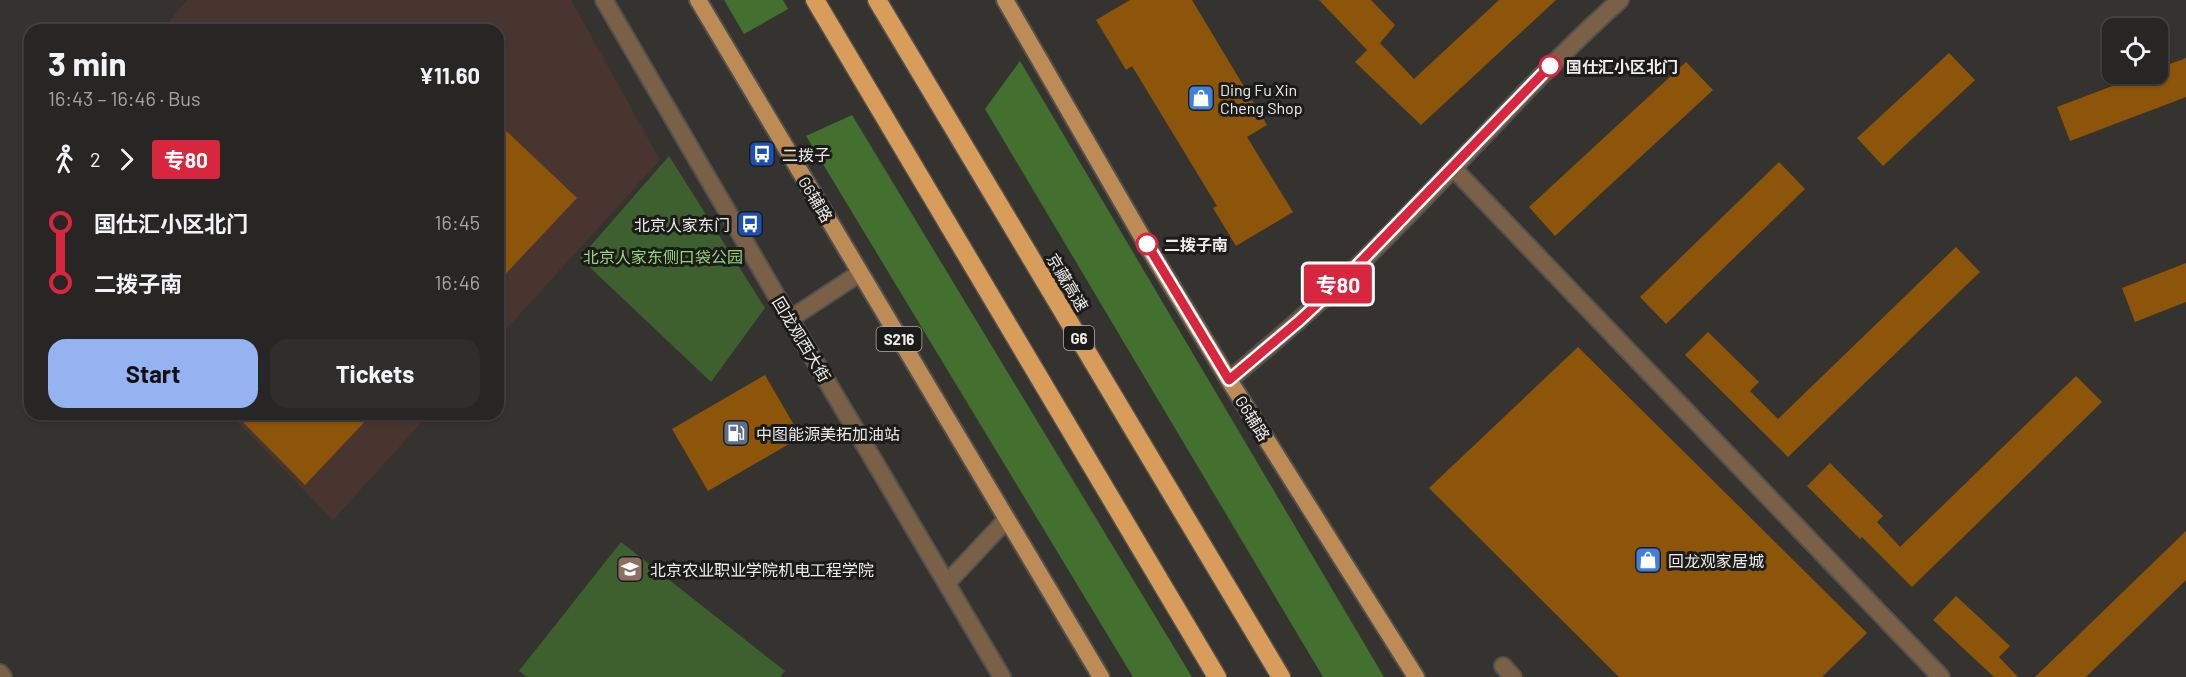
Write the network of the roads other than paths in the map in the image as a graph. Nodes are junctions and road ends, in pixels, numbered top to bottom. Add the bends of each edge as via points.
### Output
1 (604, 0) edge
2 (698, 0) edge
3 (815, 0) edge
4 (877, 0) edge
5 (1005, 0) edge
6 (1620, 0) edge
7 (1453, 168) junction
8 (860, 273) junction
9 (790, 319) junction
10 (1229, 380) junction
11 (1007, 519) junction
12 (947, 583) junction
13 (0, 673) edge
14 (3, 677) edge
15 (1002, 677) edge
16 (1101, 677) edge
17 (1216, 677) edge
18 (1281, 677) edge
19 (1416, 677) edge
20 (1941, 677) edge

1 - 9 street, 回龙观西大街
2 - 8 main road, G6辅路 / S216
3 - 17 highway
4 - 18 highway, 京藏高速 / G6
5 - 10 main road, G6辅路
6 - 7 street
7 - 10 street via 1346,277
7 - 20 street
8 - 9 street
8 - 11 main road, G6辅路 / S216
9 - 12 street, 回龙观西大街
10 - 19 main road, G6辅路
11 - 12 street
11 - 16 main road, G6辅路 / S216
12 - 15 street, 回龙观西大街
13 - 14 street

